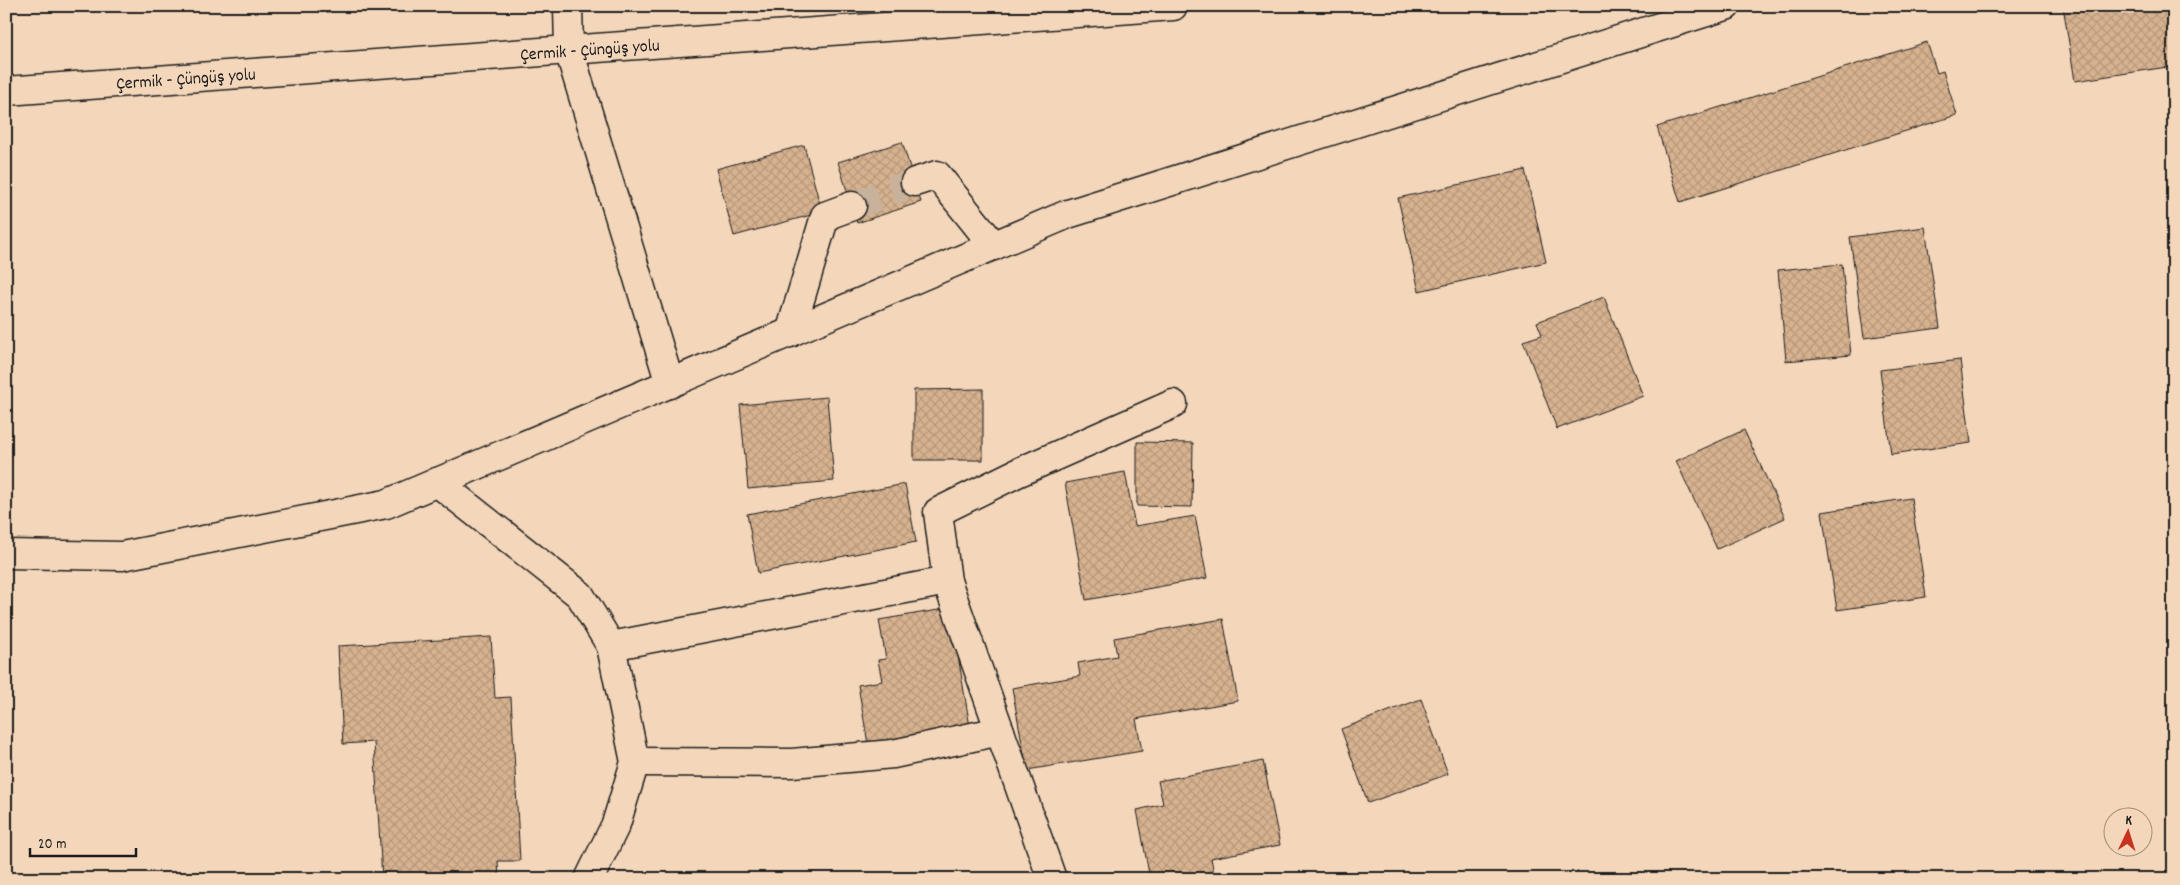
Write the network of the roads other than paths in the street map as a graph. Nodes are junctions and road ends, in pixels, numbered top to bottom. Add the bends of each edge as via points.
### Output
1 (568, 6) edge
2 (1173, 6) edge
3 (1726, 6) edge
4 (1083, 10) edge
5 (569, 50) junction
6 (6, 90) edge
7 (915, 182) tunnel mouth
8 (852, 206) tunnel mouth
9 (994, 246) junction
10 (790, 332) junction
11 (670, 384) junction
12 (1173, 404) dead end
13 (437, 482) junction
14 (6, 554) edge
15 (947, 581) junction
16 (611, 646) junction
17 (1000, 731) junction
18 (635, 762) junction
19 (589, 879) edge
20 (1052, 879) edge

1 - 5 main road
2 - 4 main road, Çermik - Çüngüş yolu
3 - 9 main road via 1068,214
4 - 5 main road, Çermik - Çüngüş yolu
5 - 6 main road, Çermik - Çüngüş yolu
5 - 11 main road
7 - 9 main road via 937,174
8 - 10 main road via 825,216
9 - 10 main road
10 - 11 main road
11 - 13 main road
12 - 15 main road via 938,512
13 - 14 main road via 386,504 122,556
13 - 16 main road via 580,595
15 - 16 main road
15 - 17 main road
16 - 18 main road
17 - 18 main road via 893,754 792,763
17 - 20 main road
18 - 19 main road via 616,824

